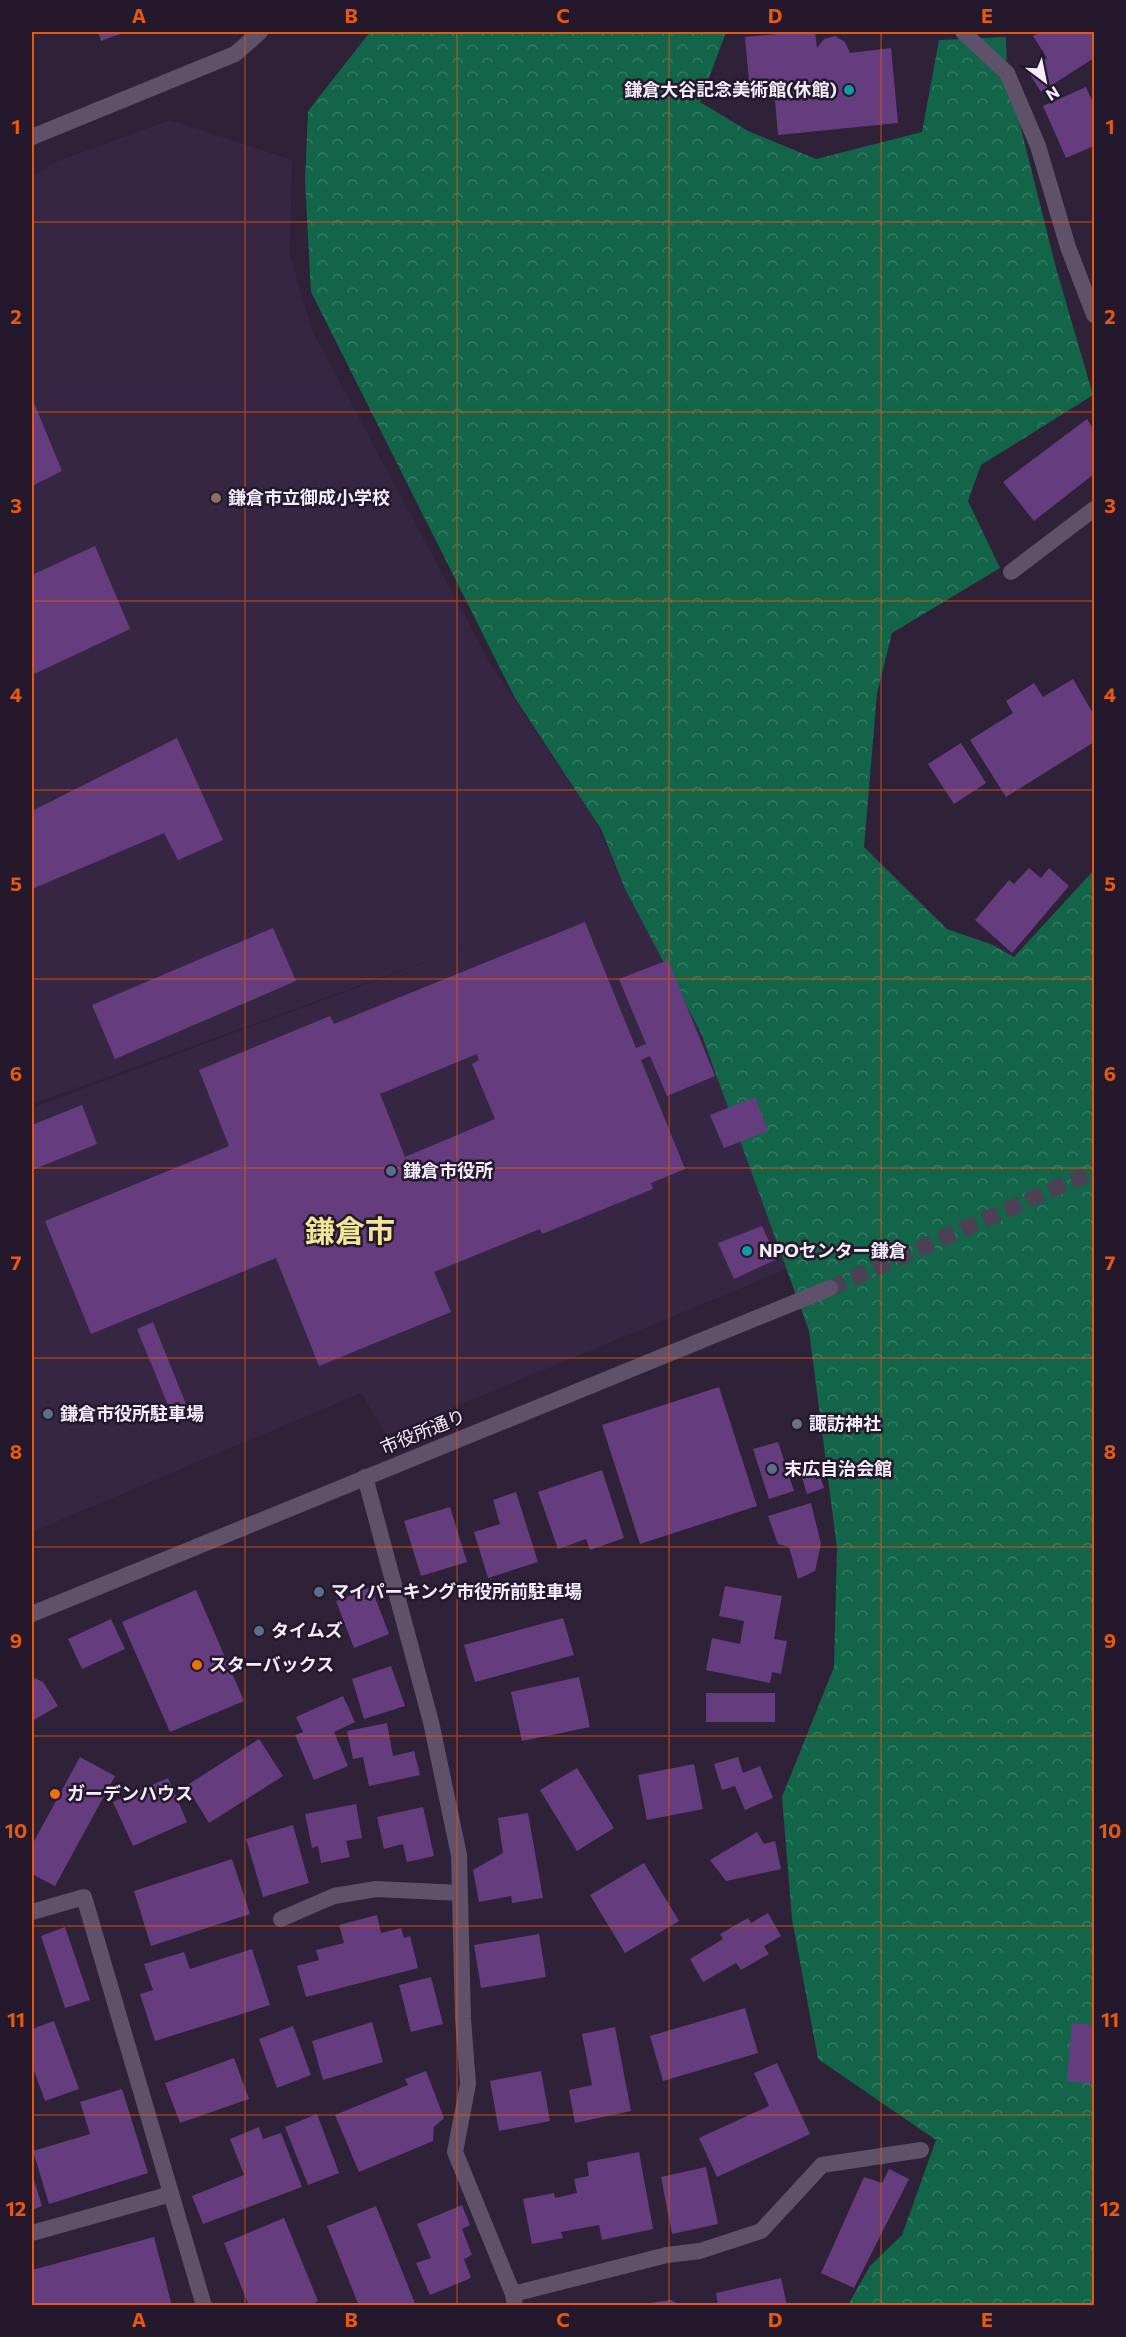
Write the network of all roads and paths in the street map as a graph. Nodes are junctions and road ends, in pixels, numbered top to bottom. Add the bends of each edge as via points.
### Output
1 (260, 32) edge
2 (963, 32) edge
3 (32, 137) edge
4 (1095, 315) edge
5 (1095, 509) edge
6 (1011, 572) dead end
7 (830, 1288) tunnel mouth
8 (365, 1477) junction
9 (32, 1614) edge
10 (460, 1893) junction
11 (32, 1912) edge
12 (281, 1919) dead end
13 (921, 2150) dead end
14 (171, 2194) junction
15 (32, 2233) edge
16 (514, 2300) edge
17 (204, 2306) edge

1 - 3 street via 235,54
2 - 4 street via 1007,73 1038,146 1068,247
5 - 6 street
7 - 8 street, 市役所通り
8 - 9 street, 市役所通り
8 - 10 street via 431,1722 459,1855
10 - 12 street via 376,1888 334,1896
10 - 16 street via 468,2084 455,2152
11 - 14 street via 84,1897
13 - 16 street via 822,2165 761,2231
14 - 15 street
14 - 17 street

